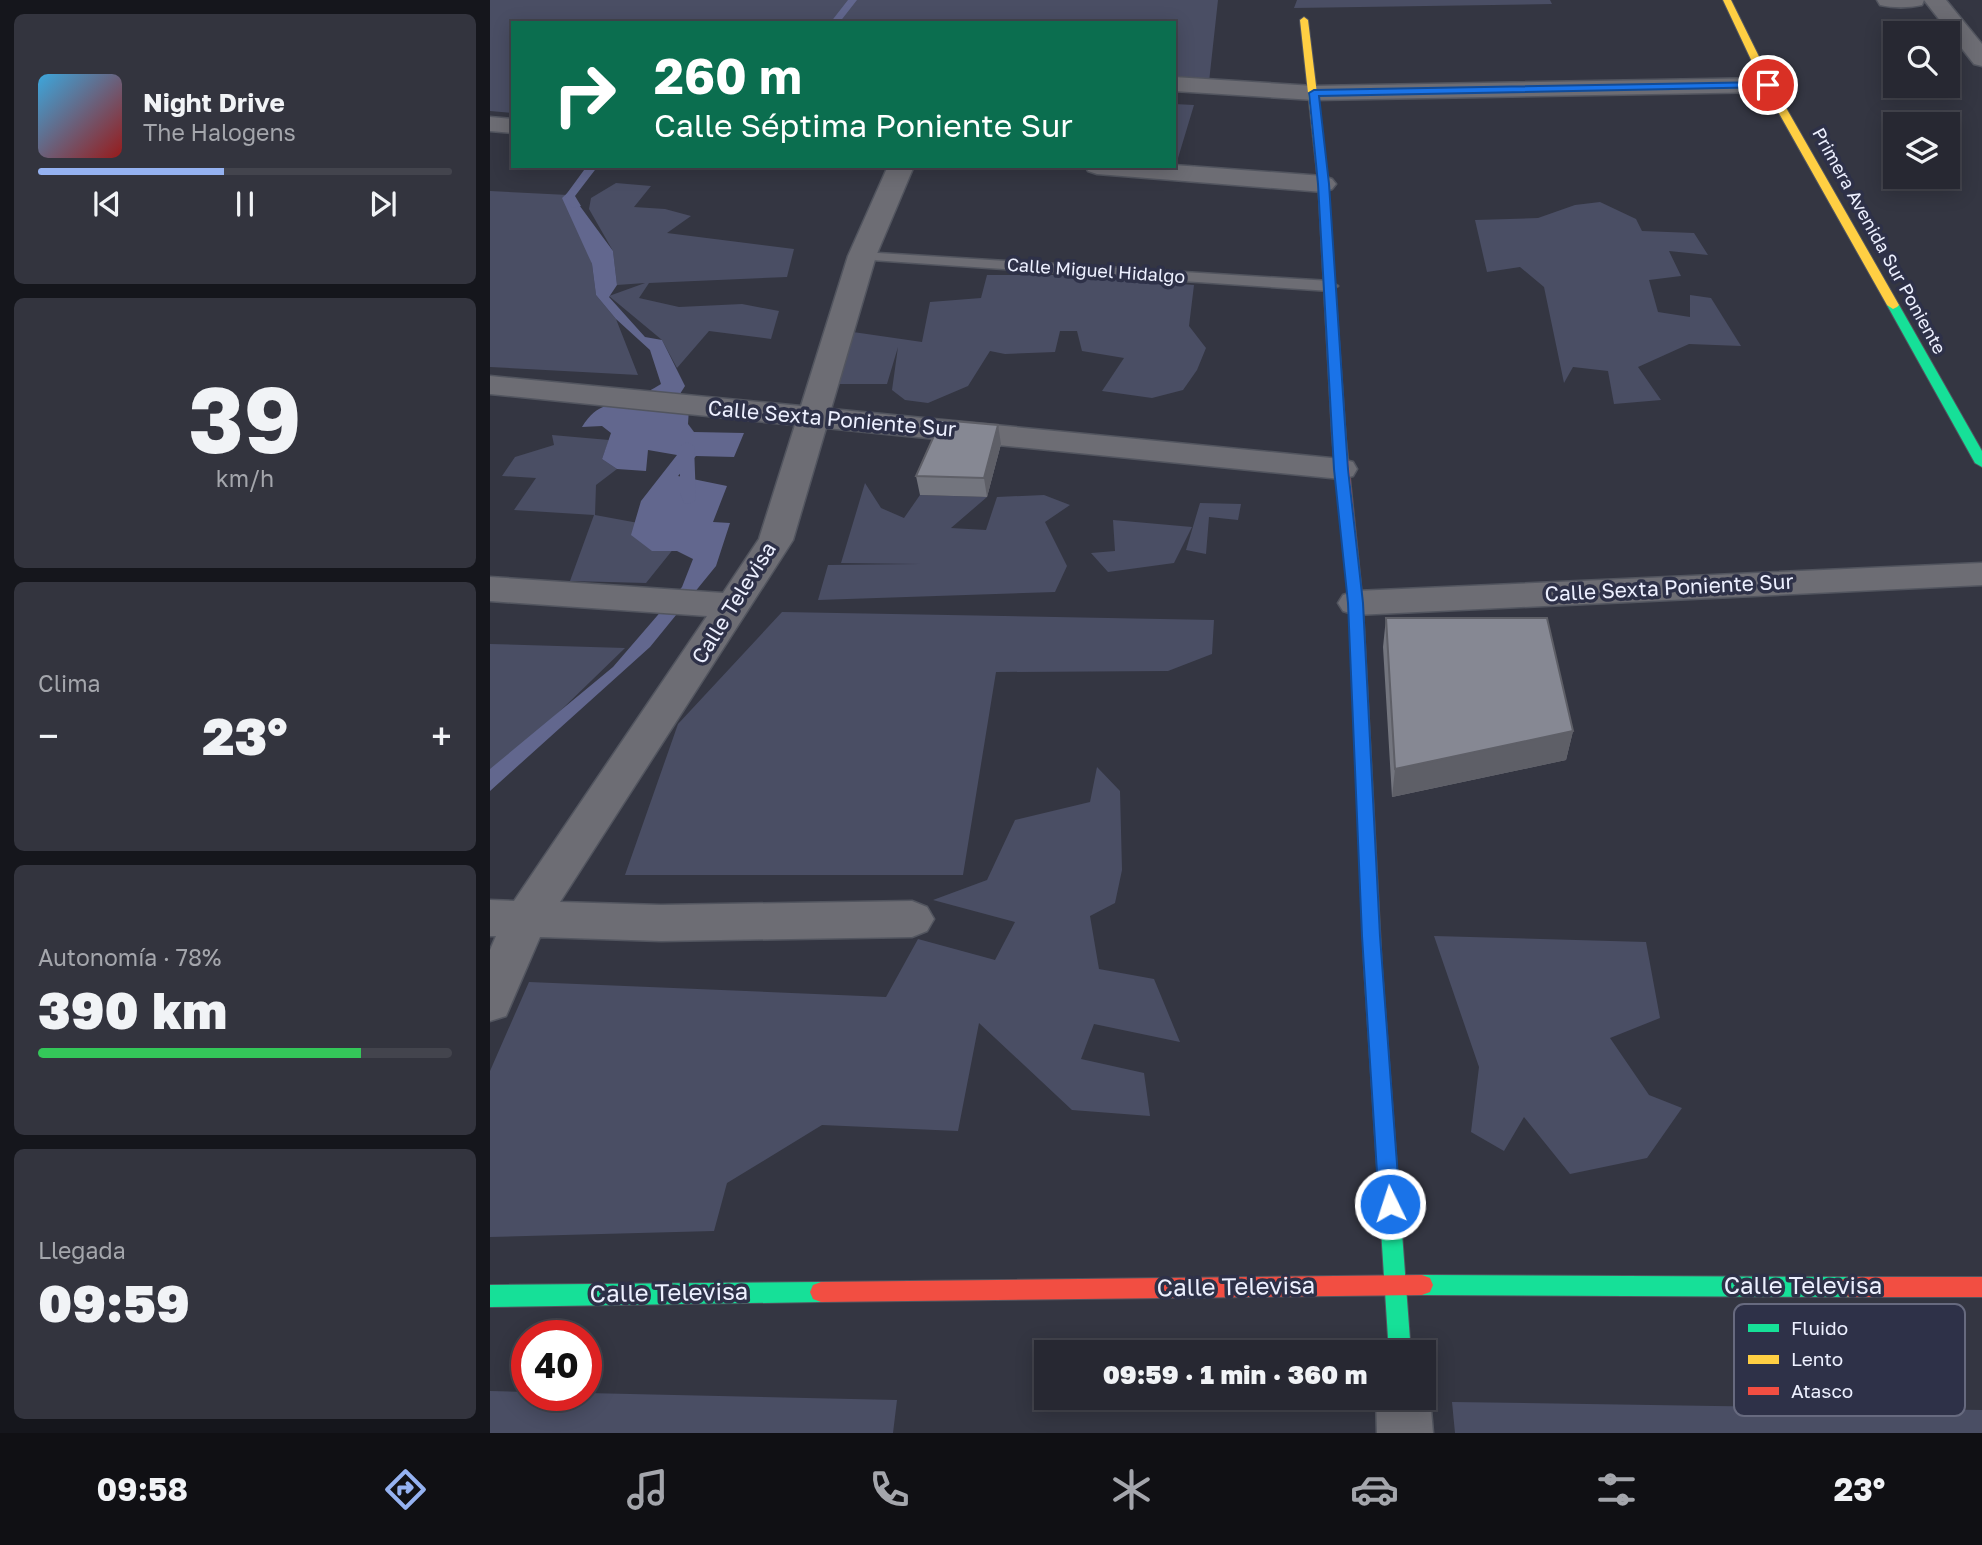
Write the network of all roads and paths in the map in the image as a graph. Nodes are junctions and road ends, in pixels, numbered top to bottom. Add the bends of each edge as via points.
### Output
1 (1727, 0) edge
2 (1888, 0) edge
3 (1914, 0) edge
4 (1935, 0) edge
5 (1304, 20) dead end
6 (1982, 58) edge
7 (1176, 84) edge
8 (1768, 85) junction
9 (1314, 93) junction
10 (490, 124) edge
11 (511, 126) edge
12 (900, 168) edge
13 (1122, 168) edge
14 (1323, 184) junction
15 (862, 256) junction
16 (1330, 286) junction
17 (490, 385) edge
18 (813, 416) junction
19 (1982, 463) edge
20 (1341, 469) junction
21 (1982, 574) edge
22 (490, 589) edge
23 (1356, 603) junction
24 (722, 606) junction
25 (508, 919) edge
26 (912, 919) dead end
27 (490, 1002) edge
28 (1395, 1285) junction
29 (1982, 1287) edge
30 (490, 1296) edge
31 (1399, 1340) edge
32 (1403, 1410) edge
33 (1405, 1433) edge

1 - 8 street, Primera Avenida Sur Poniente
2 - 3 street
4 - 6 street
5 - 9 street
7 - 9 street
8 - 9 street
8 - 19 street, Primera Avenida Sur Poniente
9 - 14 street
10 - 11 street
12 - 15 street, Calle Televisa
13 - 14 street
14 - 16 street
15 - 16 lane, Calle Miguel Hidalgo
15 - 18 street, Calle Televisa
16 - 20 street
17 - 18 street, Calle Sexta Poniente Sur
18 - 20 street, Calle Sexta Poniente Sur
18 - 24 street, Calle Televisa via 775,540
20 - 23 street
21 - 23 street, Calle Sexta Poniente Sur
22 - 24 street
23 - 28 street via 1371,936
24 - 25 street, Calle Televisa
25 - 26 street via 661,923
25 - 27 street, Calle Televisa
28 - 29 street, Calle Televisa
28 - 30 street, Calle Televisa
28 - 31 street
32 - 33 street

